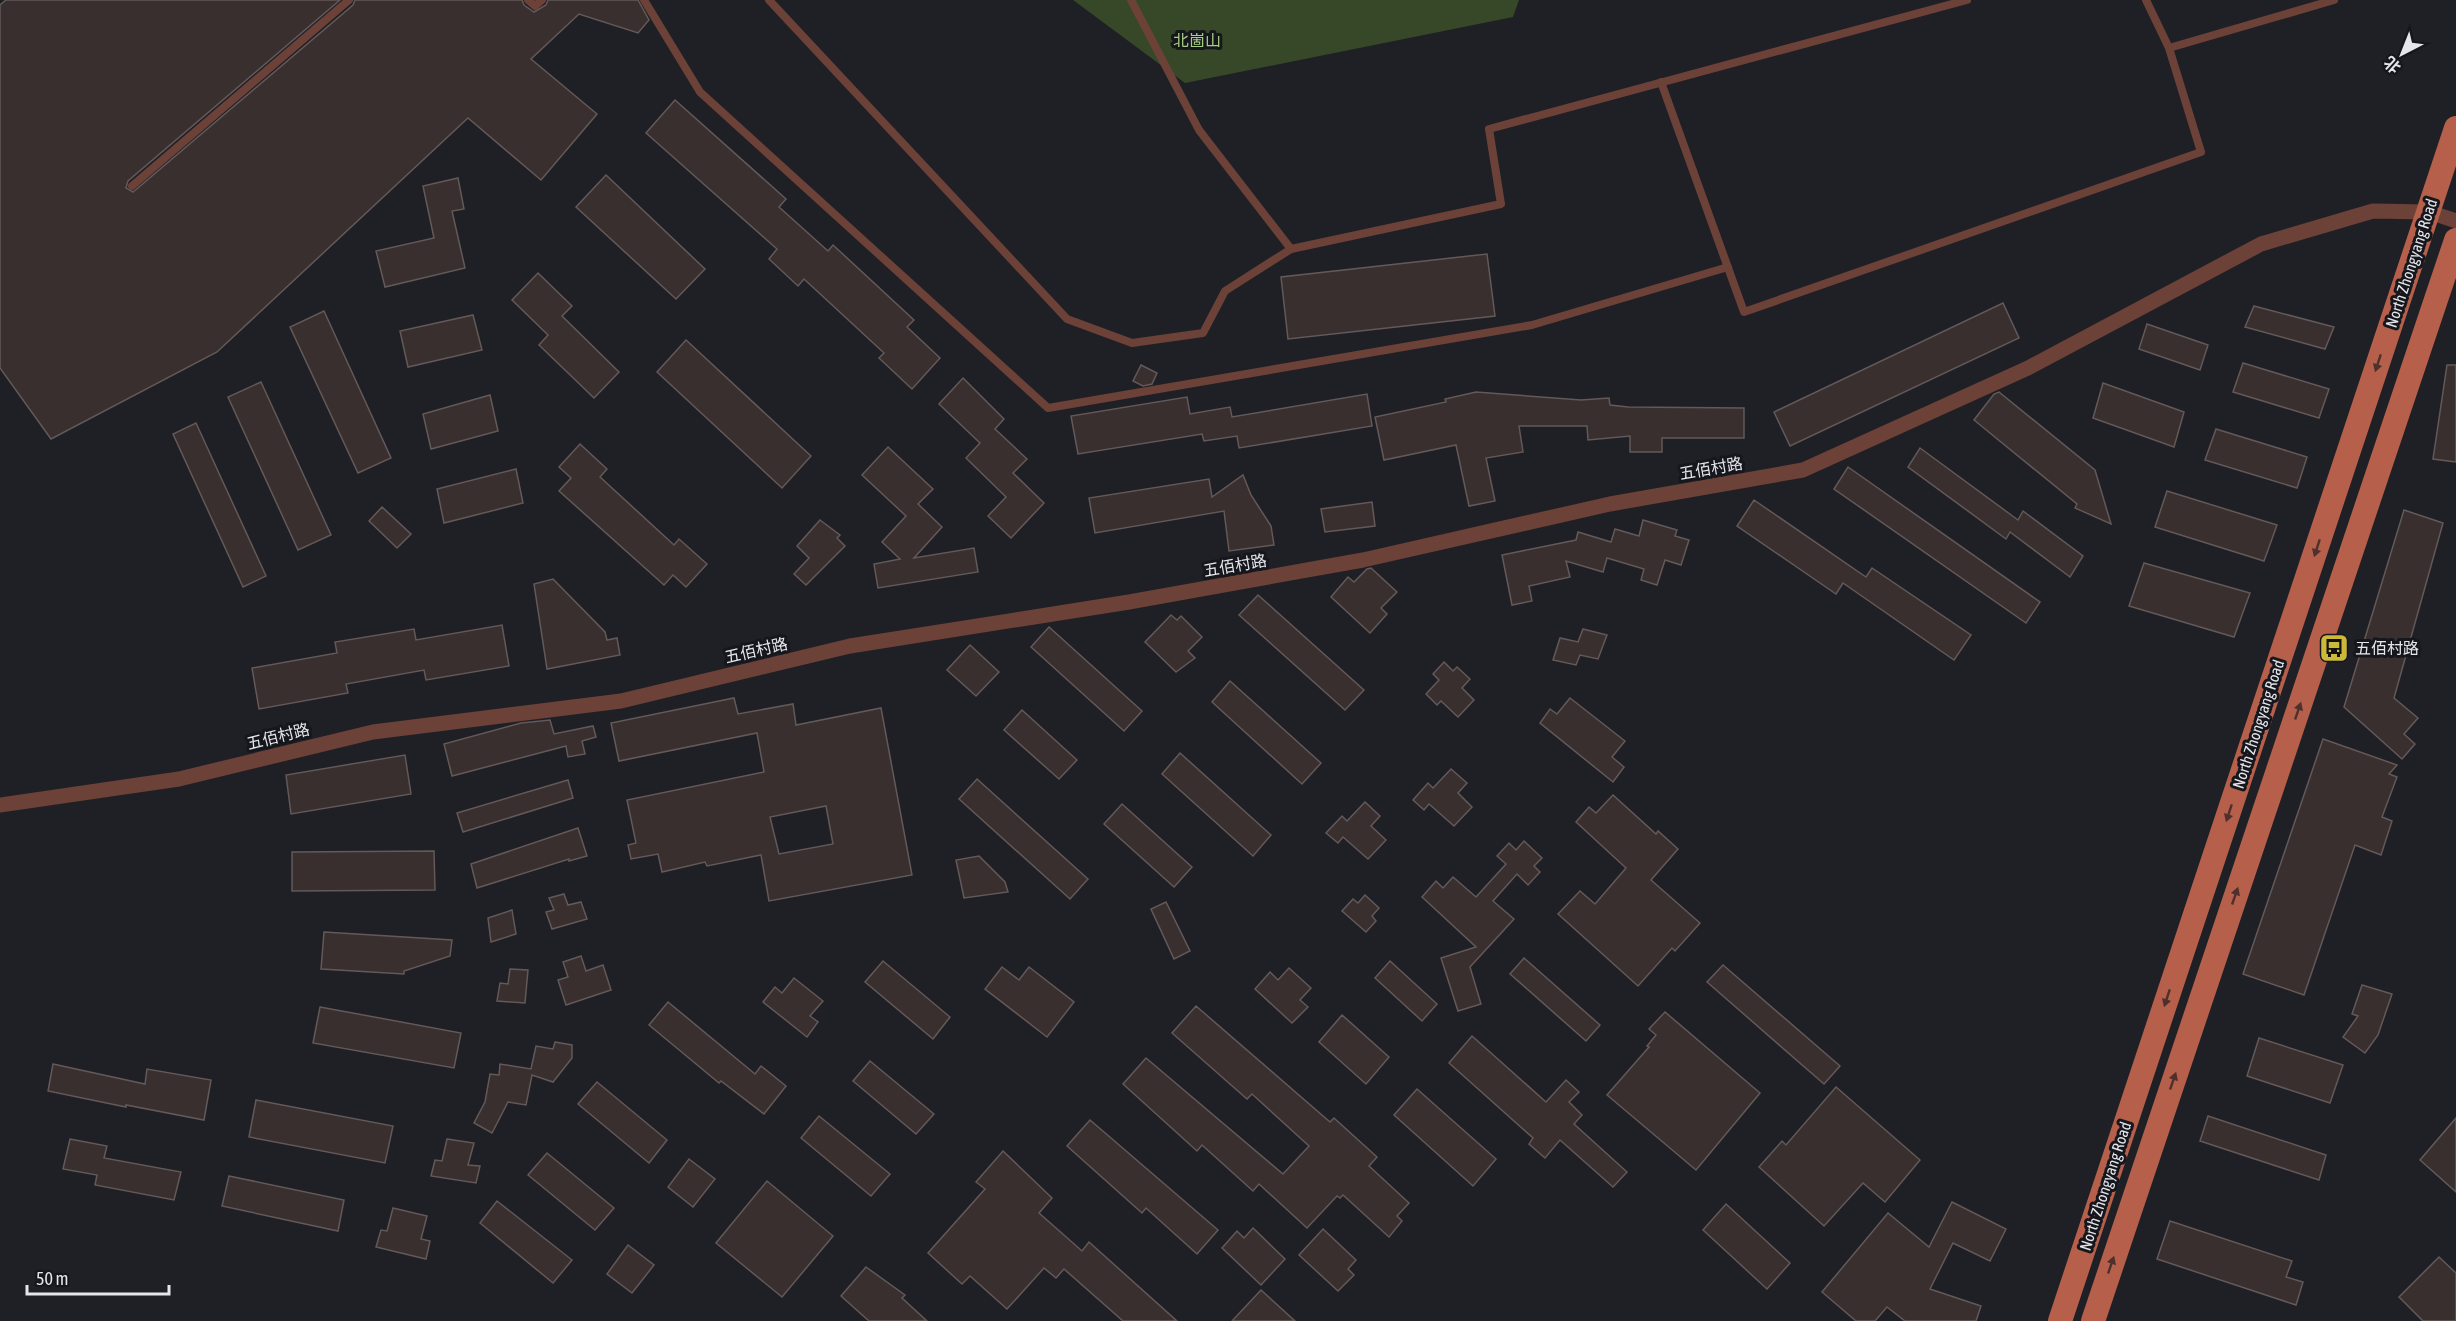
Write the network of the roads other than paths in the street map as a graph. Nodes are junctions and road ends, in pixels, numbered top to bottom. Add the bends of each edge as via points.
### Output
1 (349, 0) edge
2 (528, 0) edge
3 (542, 0) edge
4 (644, 0) edge
5 (769, 0) edge
6 (1131, 0) edge
7 (1967, 0) edge
8 (2146, 0) edge
9 (2334, 0) edge
10 (2169, 48) junction
11 (1661, 82) junction
12 (2456, 128) edge
13 (132, 186) dead end
14 (2428, 212) junction
15 (2456, 221) edge
16 (2456, 240) edge
17 (1291, 249) junction
18 (1728, 267) junction
19 (0, 805) edge
20 (2060, 1321) edge
21 (2093, 1321) edge

1 - 13 lane
2 - 3 lane via 535,6
4 - 18 lane via 700,92 1048,408 1532,325
5 - 17 lane via 1067,319 1132,343 1203,333 1225,291
6 - 17 lane via 1199,130
7 - 11 lane
8 - 10 lane
9 - 10 lane
10 - 18 lane via 2201,152 1744,312
11 - 17 lane via 1489,129 1501,204
11 - 18 lane
12 - 14 main road, North Zhongyang Road
14 - 15 street, 五佰村路
14 - 19 street, 五佰村路 via 2373,211 2261,244 2028,368 1803,470 1610,504 1363,561 850,646 621,701 373,732 179,779
14 -> 20 main road, North Zhongyang Road
21 -> 16 main road, North Zhongyang Road

